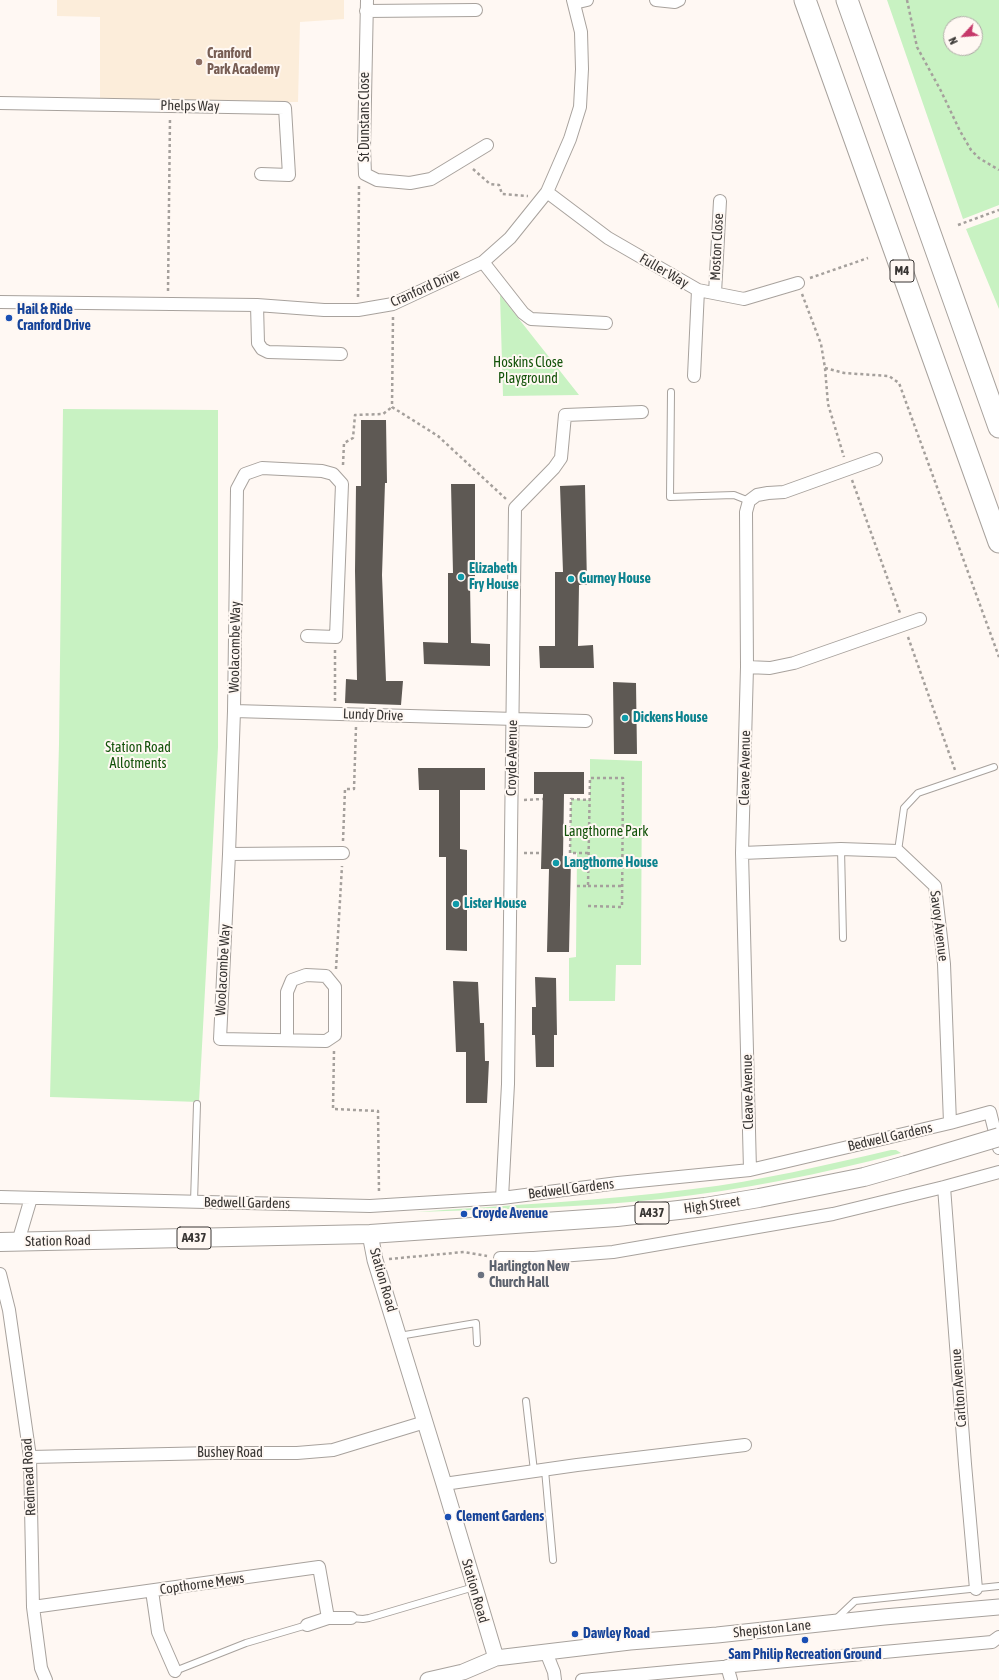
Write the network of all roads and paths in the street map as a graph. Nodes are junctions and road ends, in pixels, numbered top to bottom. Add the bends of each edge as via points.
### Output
1 (587, 0) edge
2 (656, 0) edge
3 (679, 0) edge
4 (805, 0) edge
5 (847, 0) edge
6 (907, 0) edge
7 (574, 2) edge
8 (367, 6) edge
9 (476, 10) dead end
10 (0, 103) edge
11 (170, 106) junction
12 (487, 145) dead end
13 (462, 159) junction
14 (999, 170) edge
15 (261, 174) dead end
16 (365, 174) junction
17 (544, 195) junction
18 (720, 201) dead end
19 (999, 210) edge
20 (958, 225) dead end
21 (868, 258) dead end
22 (483, 262) junction
23 (798, 282) junction
24 (698, 290) junction
25 (715, 293) junction
26 (0, 302) edge
27 (168, 304) junction
28 (392, 304) junction
29 (257, 305) junction
30 (358, 310) junction
31 (606, 323) dead end
32 (341, 354) dead end
33 (825, 368) junction
34 (694, 376) dead end
35 (671, 392) dead end
36 (392, 407) junction
37 (642, 412) dead end
38 (999, 427) edge
39 (876, 459) dead end
40 (848, 469) junction
41 (342, 484) junction
42 (749, 501) junction
43 (515, 508) junction
44 (999, 542) edge
45 (920, 619) dead end
46 (904, 624) junction
47 (307, 636) dead end
48 (336, 638) junction
49 (999, 657) edge
50 (747, 667) junction
51 (234, 711) junction
52 (334, 713) junction
53 (357, 714) junction
54 (513, 719) junction
55 (586, 721) dead end
56 (994, 767) dead end
57 (958, 779) junction
58 (590, 800) junction
59 (841, 849) junction
60 (898, 851) junction
61 (343, 853) junction
62 (588, 853) junction
63 (742, 853) junction
64 (229, 854) junction
65 (588, 865) junction
66 (622, 865) junction
67 (577, 886) dead end
68 (588, 886) junction
69 (622, 886) junction
70 (588, 906) dead end
71 (843, 938) dead end
72 (335, 987) junction
73 (335, 1035) junction
74 (287, 1040) junction
75 (197, 1104) dead end
76 (950, 1123) junction
77 (999, 1137) edge
78 (999, 1148) edge
79 (750, 1170) junction
80 (999, 1172) edge
81 (944, 1188) junction
82 (0, 1197) edge
83 (31, 1198) junction
84 (502, 1198) junction
85 (194, 1202) junction
86 (379, 1205) junction
87 (370, 1234) junction
88 (0, 1242) edge
89 (18, 1242) junction
90 (500, 1258) joint
91 (375, 1260) junction
92 (0, 1274) edge
93 (399, 1336) junction
94 (477, 1343) dead end
95 (526, 1401) dead end
96 (425, 1422) junction
97 (745, 1445) dead end
98 (30, 1457) junction
99 (540, 1470) junction
100 (444, 1484) junction
101 (553, 1560) dead end
102 (474, 1586) junction
103 (999, 1586) edge
104 (976, 1589) junction
105 (152, 1591) junction
106 (33, 1607) junction
107 (999, 1608) edge
108 (328, 1618) junction
109 (351, 1618) joint
110 (832, 1622) junction
111 (307, 1625) joint
112 (999, 1637) edge
113 (546, 1652) junction
114 (496, 1658) junction
115 (727, 1666) junction
116 (175, 1671) joint
117 (435, 1679) edge
118 (46, 1680) edge
119 (555, 1680) edge
120 (582, 1680) edge
121 (732, 1680) edge

1 - 7 street
2 - 3 street
4 - 44 highway, M4
5 - 38 highway
6 - 14 path via 917,47 960,131 971,150
7 - 17 street, Cranford Drive via 581,32 580,107 570,139
8 - 9 street
8 - 16 street, St Dunstans Close
10 - 11 street, Phelps Way
11 - 15 street, Phelps Way via 285,108 289,175
11 - 27 path
12 - 13 street, St Dunstans Close
13 - 16 street, St Dunstans Close via 431,179 410,183 377,180
13 - 17 path via 490,184 499,184 502,194
16 - 30 path via 360,184
17 - 22 street, Cranford Drive via 510,238
17 - 24 street, Fuller Way via 608,238
18 - 25 street, Moston Close
19 - 20 path
21 - 23 path
22 - 28 street, Cranford Drive
22 - 31 street via 523,313 531,319
23 - 25 street, Fuller Way via 744,299
23 - 33 path via 821,344
24 - 25 street, Fuller Way
24 - 34 street
26 - 27 street, Cranford Drive
27 - 29 street, Cranford Drive
28 - 30 street, Cranford Drive
28 - 36 path
29 - 30 street, Cranford Drive
29 - 32 street via 258,343 262,349 268,352
33 - 40 path via 828,404
33 - 49 path via 844,373 889,376 899,383
35 - 42 lane via 670,497 734,495
36 - 41 path via 384,414 355,415 353,438 344,443
36 - 43 path via 438,436
37 - 43 street via 565,415 561,458
39 - 40 street
40 - 42 street via 784,492 757,495
40 - 46 path
41 - 48 street
41 - 51 street, Woolacombe Way via 334,474 322,471 262,468 245,474 237,489
42 - 50 street, Cleave Avenue via 746,512
43 - 54 street, Croyde Avenue
45 - 46 street
46 - 50 street via 794,663 770,668
46 - 57 path
47 - 48 street
48 - 52 path
50 - 63 street, Cleave Avenue
51 - 52 street, Lundy Drive
51 - 64 street, Woolacombe Way
52 - 53 street, Lundy Drive
53 - 54 street, Lundy Drive
53 - 61 path via 354,789 345,789
54 - 55 street, Lundy Drive
54 - 84 street, Croyde Avenue via 508,1084
56 - 57 lane
57 - 60 lane via 918,793 904,808
58 - 62 path
58 - 62 path via 571,799 570,853
58 - 66 path via 590,778 623,778
59 - 60 street
59 - 63 street
59 - 71 lane
60 - 76 street, Savoy Avenue via 935,886 944,964
61 - 64 street
61 - 72 path
62 - 65 path
63 - 79 street, Cleave Avenue
64 - 74 street, Woolacombe Way via 220,1039
65 - 66 path
65 - 68 path
66 - 69 path
67 - 68 path
68 - 69 path
69 - 70 path via 622,907
72 - 73 street
72 - 74 street via 326,976 306,975 292,980 287,992
73 - 74 street, Woolacombe Way via 326,1041
73 - 86 path via 333,1109 378,1110
75 - 85 lane
76 - 78 street, Bedwell Gardens via 990,1112
76 - 79 street, Bedwell Gardens
77 - 87 main road, High Street / A437, bridge via 906,1165 819,1187 698,1208 617,1217
79 - 84 street, Bedwell Gardens
80 - 81 street
81 - 90 street via 833,1214 613,1252
81 - 104 street, Carlton Avenue
82 - 83 street, Bedwell Gardens
83 - 85 street, Bedwell Gardens
83 - 89 street
84 - 86 street, Bedwell Gardens
85 - 86 street, Bedwell Gardens
87 - 89 main road, Station Road / A437
87 - 91 street, Station Road
88 - 89 main road, Station Road / A437
90 - 91 path via 464,1252
91 - 93 street, Station Road
92 - 98 street, Redmead Road via 9,1310
93 - 94 lane via 476,1323
93 - 96 street, Station Road
95 - 99 lane
96 - 98 street, Bushey Road via 332,1450 297,1453
96 - 100 street, Station Road
97 - 99 street
98 - 106 street, Redmead Road
99 - 100 street
99 - 101 lane
100 - 102 street, Station Road
102 - 109 lane via 369,1618
102 - 114 street, Station Road
103 - 104 lane
104 - 110 lane via 855,1600
105 - 106 street, Copthorne Mews
105 - 108 street, Copthorne Mews via 319,1568
105 - 116 street via 158,1632
106 - 118 street, Redmead Road via 41,1668
107 - 110 street, Shepiston Lane
108 - 109 street
108 - 111 street
110 - 113 street, Shepiston Lane
111 - 116 lane via 246,1643
112 - 115 street via 992,1642
113 - 114 street, Shepiston Lane
113 - 119 street
114 - 117 street via 463,1672
115 - 120 street
115 - 121 street

